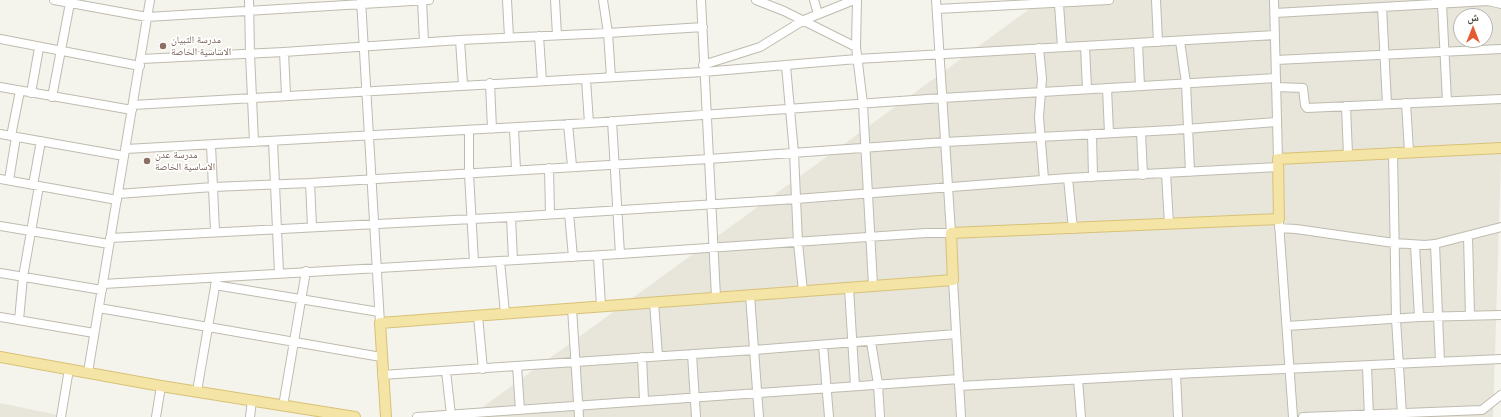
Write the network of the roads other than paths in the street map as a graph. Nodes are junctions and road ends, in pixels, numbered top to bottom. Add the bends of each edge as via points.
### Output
1 (54, 0) edge
2 (150, 0) edge
3 (249, 0) edge
4 (422, 0) edge
5 (429, 0) edge
6 (507, 0) edge
7 (555, 0) edge
8 (603, 0) edge
9 (701, 0) edge
10 (814, 0) edge
11 (854, 0) edge
12 (857, 0) edge
13 (936, 0) edge
14 (1109, 0) edge
15 (1156, 0) edge
16 (1274, 0) edge
17 (1340, 0) edge
18 (761, 1) edge
19 (1462, 1) edge
20 (362, 2) edge
21 (1034, 2) edge
22 (1500, 2) edge
23 (70, 3) junction
24 (1401, 3) edge
25 (281, 4) edge
26 (1060, 4) junction
27 (1442, 4) junction
28 (1382, 7) junction
29 (936, 9) junction
30 (1341, 9) junction
31 (250, 10) junction
32 (1275, 13) junction
33 (818, 14) junction
34 (147, 16) junction
35 (804, 20) junction
36 (703, 27) junction
37 (608, 34) junction
38 (557, 35) junction
39 (1275, 35) junction
40 (539, 36) junction
41 (509, 37) junction
42 (0, 40) edge
43 (460, 40) junction
44 (1180, 41) junction
45 (424, 42) junction
46 (1158, 42) junction
47 (1138, 43) junction
48 (1085, 46) junction
49 (364, 47) junction
50 (856, 47) junction
51 (1062, 47) junction
52 (39, 48) junction
53 (1039, 48) junction
54 (1501, 49) edge
55 (61, 51) junction
56 (284, 52) junction
57 (1445, 53) junction
58 (250, 54) junction
59 (939, 54) junction
60 (1384, 56) junction
61 (857, 59) junction
62 (1276, 60) junction
63 (141, 62) junction
64 (786, 66) junction
65 (703, 68) junction
66 (611, 77) junction
67 (1276, 78) junction
68 (586, 79) junction
69 (542, 81) junction
70 (490, 83) junction
71 (1186, 83) junction
72 (463, 85) junction
73 (0, 86) edge
74 (1140, 86) junction
75 (1276, 87) junction
76 (1107, 88) junction
77 (1087, 89) junction
78 (365, 90) junction
79 (20, 91) junction
80 (31, 93) junction
81 (1040, 93) junction
82 (286, 95) junction
83 (52, 97) junction
84 (252, 98) junction
85 (942, 98) junction
86 (1501, 98) edge
87 (1447, 101) junction
88 (1406, 102) junction
89 (863, 104) junction
90 (1388, 104) junction
91 (1346, 106) junction
92 (132, 107) junction
93 (789, 108) junction
94 (706, 116) junction
95 (612, 121) junction
96 (1276, 122) junction
97 (589, 123) junction
98 (568, 124) junction
99 (514, 128) junction
100 (492, 129) junction
101 (1188, 129) junction
102 (469, 130) junction
103 (1141, 132) junction
104 (1109, 133) junction
105 (0, 134) edge
106 (1092, 134) junction
107 (13, 136) junction
108 (369, 136) junction
109 (1040, 137) junction
110 (273, 140) junction
111 (41, 142) junction
112 (254, 142) junction
113 (945, 142) junction
114 (211, 144) junction
115 (865, 148) junction
116 (1501, 148) edge
117 (1409, 151) junction
118 (1393, 152) junction
119 (125, 153) junction
120 (794, 153) junction
121 (1348, 155) junction
122 (709, 159) junction
123 (1278, 163) junction
124 (616, 165) junction
125 (572, 166) junction
126 (549, 168) junction
127 (516, 170) junction
128 (1190, 172) junction
129 (1166, 173) junction
130 (469, 174) junction
131 (1143, 174) junction
132 (1093, 177) junction
133 (1068, 178) junction
134 (0, 179) edge
135 (372, 179) junction
136 (1044, 179) junction
137 (9, 180) junction
138 (310, 183) junction
139 (275, 184) junction
140 (36, 185) junction
141 (213, 187) junction
142 (948, 187) junction
143 (868, 193) junction
144 (118, 197) junction
145 (796, 199) junction
146 (711, 203) junction
147 (618, 209) junction
148 (569, 213) junction
149 (550, 214) junction
150 (511, 217) junction
151 (471, 218) junction
152 (375, 223) junction
153 (1279, 223) junction
154 (1169, 224) junction
155 (0, 226) edge
156 (312, 226) junction
157 (1501, 227) edge
158 (277, 229) junction
159 (1073, 229) junction
160 (215, 231) junction
161 (30, 232) junction
162 (951, 233) junction
163 (1468, 236) junction
164 (871, 237) junction
165 (110, 241) junction
166 (798, 243) junction
167 (1394, 243) junction
168 (1435, 244) junction
169 (1415, 245) junction
170 (712, 248) junction
171 (620, 254) junction
172 (598, 256) junction
173 (573, 257) junction
174 (513, 260) junction
175 (500, 261) junction
176 (474, 262) junction
177 (377, 268) junction
178 (306, 271) junction
179 (0, 273) edge
180 (279, 273) junction
181 (24, 277) junction
182 (953, 280) junction
183 (216, 281) junction
184 (873, 285) junction
185 (103, 287) junction
186 (849, 288) junction
187 (803, 291) junction
188 (750, 295) junction
189 (716, 297) junction
190 (301, 298) junction
191 (654, 302) junction
192 (601, 306) junction
193 (99, 308) junction
194 (572, 308) junction
195 (379, 312) junction
196 (505, 314) junction
197 (1470, 315) junction
198 (1501, 315) edge
199 (478, 316) junction
200 (1440, 316) junction
201 (0, 317) edge
202 (1419, 317) junction
203 (1396, 318) junction
204 (19, 320) junction
205 (380, 323) junction
206 (1287, 326) junction
207 (207, 327) junction
208 (94, 333) junction
209 (956, 334) junction
210 (871, 342) junction
211 (293, 343) junction
212 (852, 343) junction
213 (823, 345) junction
214 (754, 350) junction
215 (692, 354) junction
216 (658, 356) junction
217 (0, 357) edge
218 (381, 357) junction
219 (642, 357) junction
220 (1501, 359) edge
221 (1440, 362) junction
222 (575, 363) junction
223 (1399, 364) junction
224 (517, 366) junction
225 (1366, 366) junction
226 (69, 369) junction
227 (484, 369) junction
228 (1291, 369) junction
229 (446, 371) junction
230 (88, 372) junction
231 (1176, 374) junction
232 (382, 375) junction
233 (1078, 380) junction
234 (959, 382) junction
235 (878, 384) junction
236 (161, 386) junction
237 (855, 386) junction
238 (826, 388) junction
239 (197, 391) junction
240 (756, 392) junction
241 (1501, 395) edge
242 (694, 399) junction
243 (252, 400) junction
244 (644, 400) junction
245 (283, 406) junction
246 (578, 406) junction
247 (520, 410) junction
248 (1402, 414) junction
249 (451, 415) junction
250 (468, 415) edge
251 (501, 415) edge
252 (1424, 415) edge
253 (1369, 416) edge
254 (61, 417) edge
255 (156, 417) edge
256 (250, 417) edge
257 (355, 417) edge
258 (386, 417) edge
259 (417, 417) edge
260 (579, 417) edge
261 (696, 417) edge
262 (759, 417) edge
263 (829, 417) edge
264 (880, 417) edge
265 (961, 417) edge
266 (1082, 417) edge
267 (1178, 417) edge
268 (1294, 417) edge
269 (1303, 417) edge
270 (1325, 417) edge

1 - 23 street
2 - 34 street
3 - 31 street
4 - 5 street
4 - 20 street
4 - 45 street
6 - 41 street
7 - 38 street
8 - 37 street
9 - 36 street
10 - 33 street
11 - 33 street
12 - 50 street
13 - 29 street
14 - 26 street
15 - 46 street
16 - 32 street
17 - 30 street
18 - 35 street
19 - 22 street
19 - 27 street
20 - 25 street
20 - 49 street
21 - 26 street
21 - 29 street
23 - 34 street
23 - 55 street
24 - 27 street
24 - 28 street
25 - 31 street
26 - 51 street
27 - 57 street
28 - 30 street
28 - 60 street
29 - 59 street
30 - 32 street
31 - 34 street
31 - 58 street
32 - 39 street
33 - 35 street
34 - 63 street
35 - 50 street
35 - 65 street via 760,46
36 - 37 street
36 - 65 street
37 - 38 street
37 - 66 street
38 - 40 street
39 - 44 street
39 - 62 street
40 - 41 street
40 - 69 street
41 - 43 street
42 - 52 street
43 - 45 street
43 - 72 street
44 - 46 street
44 - 71 street
45 - 49 street
46 - 47 street
47 - 48 street
47 - 74 street
48 - 51 street
48 - 77 street
49 - 56 street
49 - 78 street
50 - 61 street
51 - 53 street
52 - 55 street
52 - 80 street
53 - 59 street
53 - 81 street via 1042,79
54 - 57 street
55 - 63 street
55 - 83 street
56 - 58 street
56 - 82 street
57 - 60 street
57 - 87 street
58 - 63 street
58 - 84 street
59 - 61 street
59 - 85 street
60 - 62 street
60 - 90 street
61 - 64 street
61 - 89 street
62 - 67 street
63 - 92 street
64 - 65 street
64 - 93 street
65 - 66 street
65 - 94 street
66 - 68 street
67 - 71 street
67 - 75 street
68 - 69 street
68 - 97 street
69 - 70 street
70 - 72 street
70 - 100 street
71 - 74 street
71 - 101 street
72 - 78 street
73 - 79 street
74 - 76 street
75 - 91 street via 1303,88 1307,108
75 - 96 street
76 - 77 street
76 - 104 street
77 - 81 street
78 - 82 street
78 - 108 street
79 - 80 street
79 - 107 street
80 - 83 street
81 - 85 street
81 - 109 street
82 - 84 street
83 - 92 street
84 - 92 street
84 - 112 street
85 - 89 street
85 - 113 street
86 - 87 street
87 - 88 street
88 - 90 street
88 - 117 street
89 - 93 street
89 - 115 street
90 - 91 street
91 - 121 street
92 - 119 street
93 - 94 street
93 - 120 street
94 - 95 street
94 - 122 street
95 - 97 street
95 - 124 street
96 - 101 street
96 - 123 street
97 - 98 street
98 - 99 street
98 - 125 street
99 - 100 street
99 - 127 street
100 - 102 street
101 - 103 street
101 - 128 street
102 - 108 street
102 - 130 street
103 - 104 street
103 - 131 street
104 - 106 street
105 - 107 street
106 - 109 street
106 - 132 street
107 - 111 street
107 - 137 street
108 - 110 street
108 - 135 street
109 - 113 street
109 - 136 street
110 - 112 street
110 - 139 street
111 - 119 street
111 - 140 street
112 - 114 street
113 - 115 street
113 - 142 street
114 - 119 street
114 - 141 street
115 - 120 street
115 - 143 street
116 - 117 main road
117 - 118 main road
118 - 121 main road
118 - 167 street
119 - 144 street
120 - 122 street
120 - 145 street
121 - 123 main road
122 - 124 street
122 - 146 street
123 - 128 street
123 - 153 main road
124 - 125 street
124 - 147 street
125 - 126 street
126 - 127 street
126 - 149 street
127 - 130 street
128 - 129 street
129 - 131 street
129 - 154 street
130 - 135 street
130 - 151 street
131 - 132 street
132 - 133 street
133 - 136 street
133 - 159 street
134 - 137 street
135 - 138 street
135 - 152 street
136 - 142 street
137 - 140 street
138 - 139 street
138 - 156 street
139 - 141 street
139 - 158 street
140 - 144 street
140 - 161 street
141 - 144 street
141 - 160 street
142 - 143 street
142 - 162 street
143 - 145 street
143 - 164 street
144 - 165 street
145 - 146 street
145 - 166 street
146 - 147 street
146 - 170 street
147 - 148 street
147 - 171 street
148 - 149 street
148 - 173 street
149 - 150 street
150 - 151 street
150 - 174 street
151 - 152 street
151 - 176 street
152 - 156 street
152 - 177 street
153 - 154 main road
153 - 167 street via 1296,229
153 - 206 street
154 - 159 main road
155 - 161 street
156 - 158 street
157 - 163 street
158 - 160 street
158 - 180 street
159 - 162 main road
160 - 165 street
161 - 165 street
161 - 181 street
162 - 164 street
162 - 182 main road
163 - 168 street
163 - 197 street
164 - 166 street
164 - 184 street
165 - 185 street
166 - 170 street
166 - 187 street
167 - 169 street
167 - 203 street
168 - 169 street
168 - 200 street
169 - 202 street
170 - 171 street
170 - 189 street
171 - 172 street
172 - 173 street
172 - 192 street
173 - 174 street
174 - 175 street
175 - 176 street
175 - 196 street
176 - 177 street
177 - 178 street
177 - 195 street
178 - 180 street
178 - 190 street
179 - 181 street
180 - 183 street
181 - 185 street
181 - 204 street
182 - 184 main road
182 - 209 street
183 - 185 street
183 - 190 street
183 - 207 street
184 - 186 main road
185 - 193 street
186 - 187 main road
186 - 212 street
187 - 188 main road
188 - 189 main road
188 - 214 street
189 - 191 main road
190 - 195 street
190 - 211 street
191 - 192 main road
191 - 216 street
192 - 194 main road
193 - 207 street
193 - 208 street
194 - 196 main road
194 - 222 street
195 - 205 street
196 - 199 main road
197 - 198 street
197 - 200 street
199 - 205 main road
199 - 227 street
200 - 202 street
200 - 221 street
201 - 204 street
202 - 203 street
203 - 206 street
203 - 223 street
204 - 208 street
205 - 218 main road
206 - 228 street
207 - 211 street
207 - 239 street
208 - 230 street
209 - 210 street
209 - 234 street
210 - 212 street
210 - 235 street
211 - 218 street
211 - 245 street
212 - 213 street
212 - 237 street
213 - 214 street
213 - 238 street
214 - 215 street
214 - 240 street
215 - 216 street
215 - 242 street
216 - 219 street
217 - 226 main road
218 - 232 main road
219 - 222 street
219 - 244 street
220 - 221 street
221 - 223 street
222 - 224 street
222 - 246 street
223 - 225 street
223 - 248 street
224 - 227 street
224 - 247 street
225 - 228 street
225 - 253 street
226 - 230 main road
226 - 254 street
227 - 229 street
228 - 231 street
228 - 268 street
229 - 232 street
229 - 249 street
230 - 236 main road
231 - 233 street
231 - 267 street
232 - 258 main road
233 - 234 street
233 - 266 street
234 - 235 street
234 - 265 street
235 - 237 street
235 - 264 street
236 - 239 main road
236 - 255 street
237 - 238 street
238 - 240 street
238 - 263 street
239 - 243 main road
240 - 242 street
240 - 262 street
241 - 252 street via 1482,410
242 - 244 street
242 - 261 street
243 - 245 main road
243 - 256 street
244 - 246 street
245 - 257 main road
246 - 247 street
246 - 260 street
247 - 251 street
248 - 252 street
248 - 253 street
249 - 250 street
249 - 259 street
250 - 251 street
253 - 270 street
269 - 270 street

